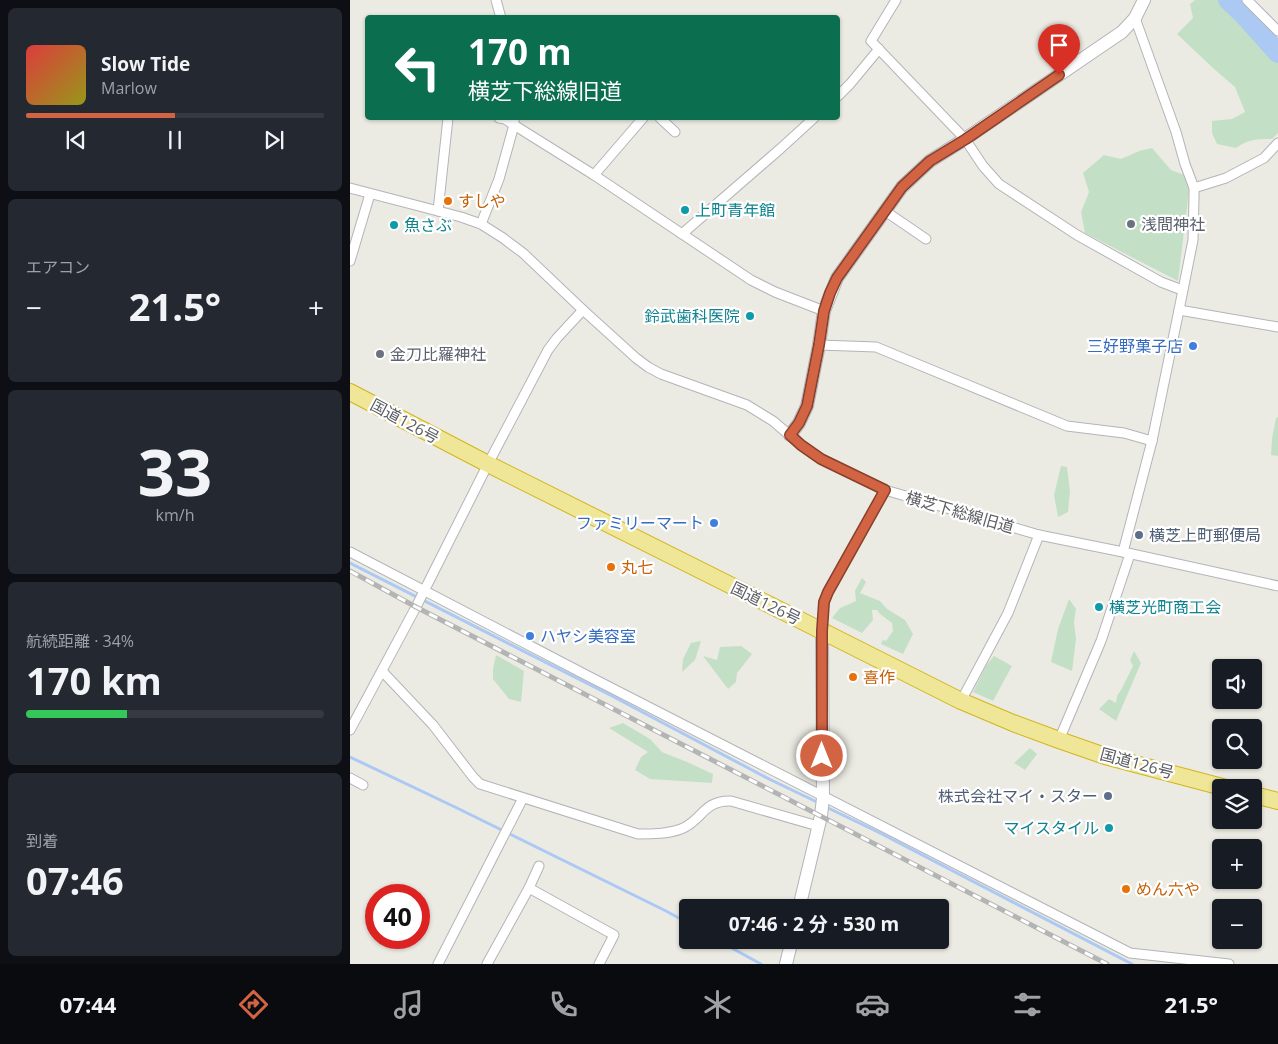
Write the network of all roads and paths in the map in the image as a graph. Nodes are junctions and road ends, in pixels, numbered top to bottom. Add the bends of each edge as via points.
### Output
1 (496, 0) edge
2 (896, 0) edge
3 (1144, 0) edge
4 (1247, 0) edge
5 (500, 15) edge
6 (1135, 18) junction
7 (1278, 31) edge
8 (879, 49) junction
9 (840, 94) edge
10 (447, 120) edge
11 (641, 120) edge
12 (662, 120) edge
13 (812, 120) edge
14 (514, 121) edge
15 (675, 132) dead end
16 (966, 139) junction
17 (1278, 143) edge
18 (594, 175) junction
19 (350, 188) edge
20 (1194, 188) junction
21 (370, 194) junction
22 (438, 211) junction
23 (885, 211) junction
24 (481, 224) junction
25 (682, 234) junction
26 (926, 238) dead end
27 (350, 261) edge
28 (1182, 290) junction
29 (582, 310) junction
30 (1179, 310) junction
31 (824, 311) junction
32 (1278, 327) edge
33 (819, 345) junction
34 (350, 392) edge
35 (790, 435) junction
36 (1152, 441) junction
37 (488, 464) junction
38 (885, 490) junction
39 (1039, 535) junction
40 (350, 552) edge
41 (1127, 553) junction
42 (1278, 586) edge
43 (424, 591) junction
44 (822, 631) junction
45 (382, 671) junction
46 (961, 701) junction
47 (350, 730) edge
48 (1059, 740) junction
49 (350, 778) edge
50 (1212, 784) edge
51 (363, 785) dead end
52 (823, 797) junction
53 (1262, 797) edge
54 (523, 798) junction
55 (1278, 801) edge
56 (818, 826) junction
57 (539, 866) dead end
58 (529, 888) junction
59 (801, 899) edge
60 (790, 949) edge
61 (438, 964) edge
62 (487, 964) edge
63 (599, 964) edge
64 (786, 964) edge
65 (1229, 964) edge

1 - 5 street
2 - 8 street via 871,42
3 - 6 street
4 - 7 street
6 - 16 street via 1122,32
6 - 20 street
8 - 9 street
8 - 16 street
10 - 22 street
11 - 18 street
12 - 15 street
13 - 25 street
14 - 18 street
14 - 24 street via 499,179
16 - 23 street via 930,161 902,187
16 - 28 street via 999,184 1077,235 1160,282
17 - 20 street via 1264,158 1226,178
18 - 25 street
19 - 21 street, 横芝下総線旧道
20 - 28 street via 1192,240
21 - 22 street, 横芝下総線旧道
21 - 27 street
22 - 24 street, 横芝下総線旧道
23 - 26 street
23 - 31 street via 837,278
24 - 29 street, 横芝下総線旧道 via 523,253
25 - 31 street via 752,280
28 - 30 street
29 - 35 street, 横芝下総線旧道 via 648,367 747,405
29 - 37 street via 548,350
30 - 32 street
30 - 36 street
31 - 33 street
33 - 35 street via 807,406
33 - 36 street via 876,348 1068,426 1124,433
34 - 37 highway, 国道126号
35 - 38 street, 横芝下総線旧道 via 821,459
36 - 41 street
37 - 43 street
37 - 44 highway, 国道126号
38 - 39 street, 横芝下総線旧道
38 - 44 street via 828,592
39 - 41 street, 横芝下総線旧道
39 - 46 street via 1008,613
40 - 43 street
41 - 42 street, 横芝下総線旧道
41 - 48 street via 1101,641
43 - 45 street
43 - 52 street
44 - 46 highway, 国道126号
44 - 52 street
45 - 47 street
45 - 54 street via 433,725 480,784
46 - 48 highway, 国道126号
48 - 50 highway, 国道126号 via 1105,756
49 - 51 street
52 - 56 street
52 - 65 street via 1130,953
53 - 55 highway
54 - 56 street via 638,834 681,829 720,801
54 - 61 street
56 - 59 street
57 - 58 street
58 - 62 street
58 - 63 street via 614,935
60 - 64 street

